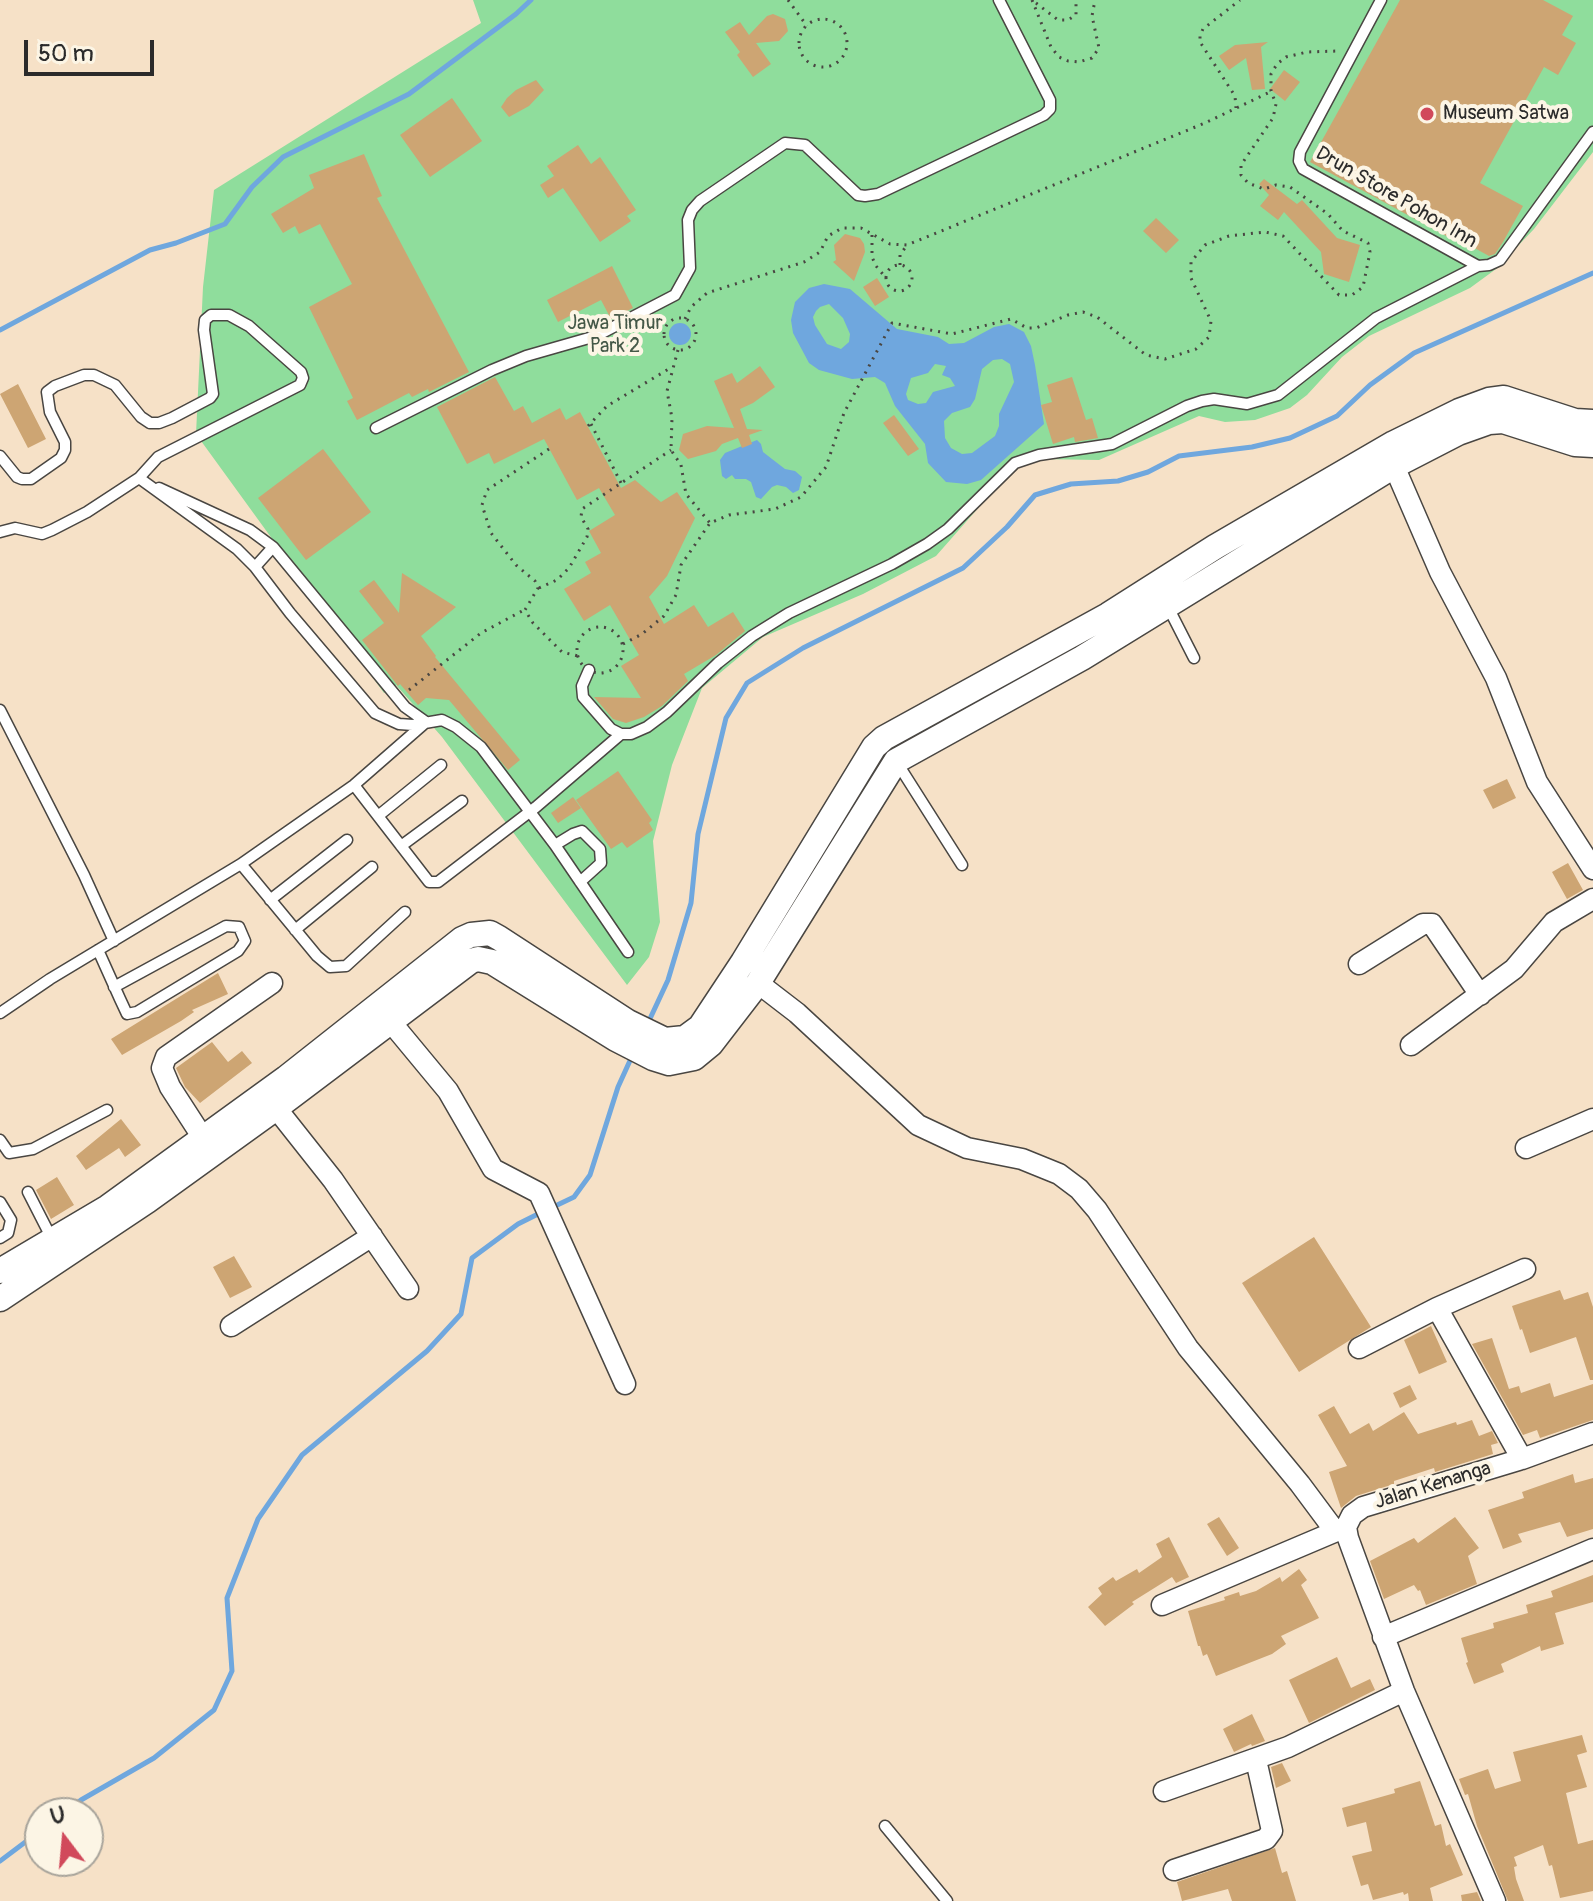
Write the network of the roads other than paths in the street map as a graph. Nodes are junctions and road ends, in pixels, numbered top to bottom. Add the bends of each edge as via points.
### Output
1 (999, 0) edge
2 (1381, 0) edge
3 (1593, 132) edge
4 (1478, 266) junction
5 (1593, 422) edge
6 (376, 428) dead end
7 (1593, 445) edge
8 (0, 456) edge
9 (1394, 466) junction
10 (139, 478) junction
11 (0, 532) edge
12 (1258, 537) junction
13 (273, 547) junction
14 (1220, 558) junction
15 (255, 567) junction
16 (1167, 605) junction
17 (1194, 658) dead end
18 (589, 670) road end
19 (0, 710) edge
20 (426, 722) junction
21 (621, 734) junction
22 (874, 747) junction
23 (896, 761) junction
24 (441, 765) dead end
25 (354, 785) junction
26 (462, 801) dead end
27 (529, 812) junction
28 (378, 816) junction
29 (347, 840) dead end
30 (555, 845) junction
31 (401, 846) junction
32 (241, 864) junction
33 (962, 865) dead end
34 (372, 867) dead end
35 (1593, 869) edge
36 (580, 882) junction
37 (1593, 899) edge
38 (270, 900) junction
39 (405, 912) dead end
40 (295, 930) junction
41 (114, 941) junction
42 (98, 950) junction
43 (628, 952) dead end
44 (1359, 964) dead end
45 (272, 983) dead end
46 (758, 983) junction
47 (114, 987) junction
48 (1480, 995) junction
49 (0, 1013) edge
50 (390, 1021) junction
51 (622, 1030) junction
52 (1411, 1045) dead end
53 (660, 1050) junction
54 (276, 1108) junction
55 (107, 1110) dead end
56 (1593, 1119) edge
57 (203, 1138) junction
58 (0, 1140) edge
59 (1526, 1148) dead end
60 (28, 1192) dead end
61 (142, 1194) junction
62 (0, 1202) edge
63 (372, 1236) junction
64 (0, 1238) edge
65 (52, 1239) junction
66 (1525, 1269) dead end
67 (0, 1271) edge
68 (408, 1289) dead end
69 (0, 1299) edge
70 (1437, 1308) junction
71 (231, 1326) dead end
72 (1359, 1348) dead end
73 (625, 1384) dead end
74 (1593, 1433) edge
75 (1522, 1459) junction
76 (1341, 1529) junction
77 (1593, 1549) edge
78 (1162, 1605) dead end
79 (1383, 1637) junction
80 (1404, 1691) junction
81 (1256, 1760) junction
82 (1164, 1791) dead end
83 (885, 1826) dead end
84 (1174, 1870) dead end
85 (947, 1901) edge
86 (1495, 1901) edge

1 - 6 lane via 1050,100 1044,115 865,196 805,145 785,143 692,210 690,268 675,295 596,336 492,370
2 - 4 lane, Drun Store Pohon Inn via 1299,161 1303,169
3 - 4 lane, Drun Store Pohon Inn via 1500,260
4 - 21 lane via 1376,318 1278,395 1247,404 1202,401 1112,444 1015,463 927,544 789,613 718,663 647,727
5 - 12 street via 1504,398 1475,404 1394,443
7 - 9 street via 1518,424 1489,422
8 - 10 lane via 22,479 31,479 61,458 65,442 47,392 84,375 115,385 150,423 210,398 204,330 211,315 229,315 249,326 301,372 300,385 158,457
9 - 12 street
9 - 35 street via 1440,572 1496,678 1537,782
10 - 11 lane via 42,534 15,528
10 - 13 lane via 250,530
10 - 15 lane
12 - 14 street
13 - 15 lane
13 - 20 lane via 405,707
14 - 16 street
14 - 22 street via 904,726
15 - 20 lane via 375,713 399,724
16 - 17 lane
16 - 23 street
18 - 21 lane via 583,697
19 - 41 lane
20 - 25 lane
20 - 27 lane via 442,720 481,747
21 - 27 lane
22 - 23 lane
22 - 53 street via 700,1027
23 - 33 lane
23 - 46 street
24 - 28 lane
25 - 28 lane
25 - 32 lane
26 - 31 lane
27 - 30 lane
27 - 31 lane via 438,882 429,882
28 - 31 lane
29 - 38 lane
30 - 36 lane
30 - 36 lane via 582,831 600,849 601,863
32 - 38 lane
32 - 41 lane
34 - 40 lane
36 - 43 lane
37 - 48 street via 1554,922 1514,969
38 - 40 lane
39 - 40 lane via 346,966 330,967
41 - 42 lane
42 - 47 lane
42 - 49 lane
44 - 48 street via 1423,924 1432,924
45 - 57 street via 166,1057 162,1068 170,1087
46 - 53 street via 706,1050 682,1062
46 - 76 street via 918,1125 967,1148 1022,1159 1079,1189 1188,1348
47 - 47 lane via 127,1014 137,1012 238,951 245,941 239,927 226,926
48 - 52 street
50 - 51 street via 461,966 485,960
50 - 54 street
50 - 73 street via 448,1091 493,1169 532,1187
51 - 53 street
51 - 57 street via 499,938 490,933 471,935
54 - 61 street
54 - 63 street
55 - 58 lane via 33,1149 9,1153
56 - 59 street
57 - 61 street
60 - 65 lane
61 - 65 street
61 - 69 street
62 - 64 lane via 11,1220 8,1233
63 - 68 street
63 - 71 street
65 - 67 street
66 - 70 street
70 - 72 street
70 - 75 street
74 - 75 street, Jalan Kenanga
75 - 76 street, Jalan Kenanga via 1363,1507
76 - 78 street, Jalan Kenanga
76 - 79 street
77 - 79 street
79 - 80 street
80 - 81 street
80 - 86 street
81 - 82 street
81 - 84 street via 1272,1831 1266,1839
83 - 85 lane

